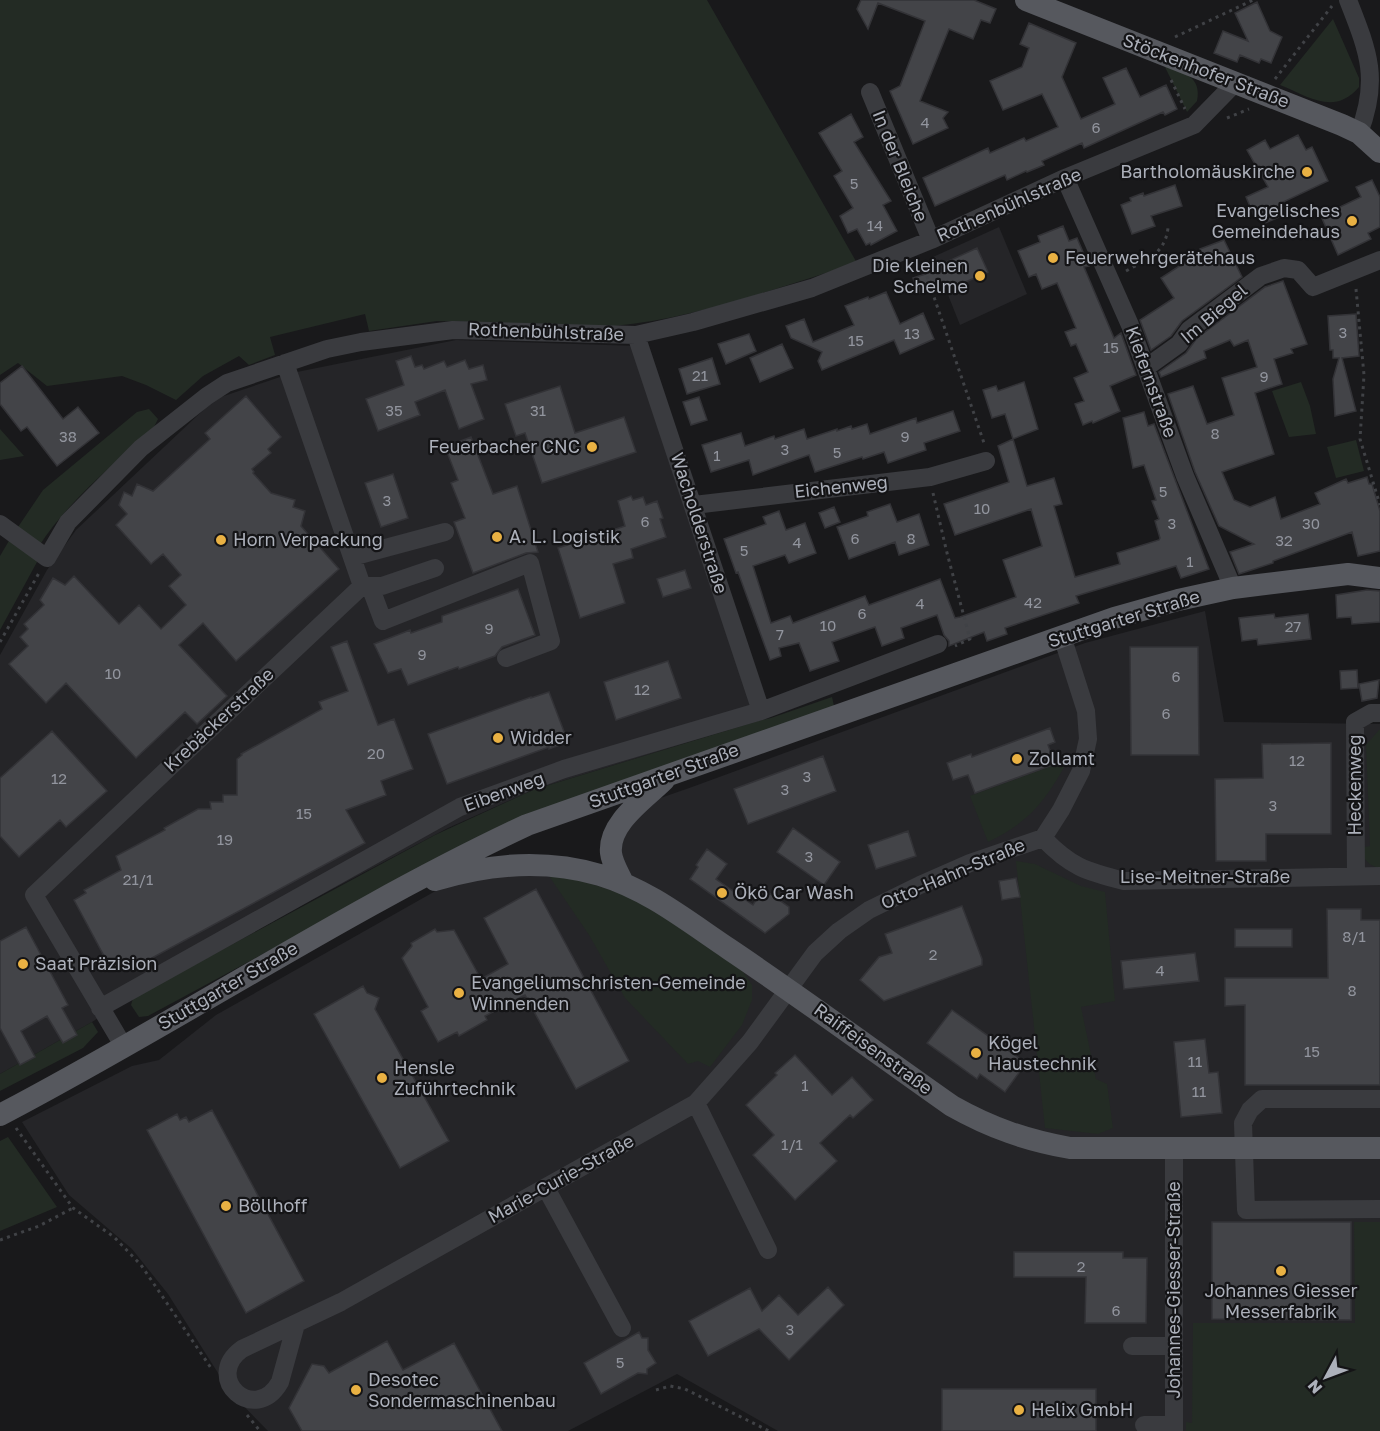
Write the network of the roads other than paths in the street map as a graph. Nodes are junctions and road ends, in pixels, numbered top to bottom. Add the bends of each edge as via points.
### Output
1 (1026, 0) edge
2 (1348, 0) edge
3 (1236, 82) junction
4 (870, 92) dead end
5 (1359, 133) junction
6 (1380, 152) edge
7 (1065, 178) junction
8 (924, 243) junction
9 (1380, 260) edge
10 (636, 335) junction
11 (285, 363) junction
12 (1147, 367) junction
13 (986, 461) road end
14 (694, 505) junction
15 (0, 524) edge
16 (445, 532) dead end
17 (352, 557) junction
18 (1380, 564) edge
19 (435, 568) dead end
20 (1348, 574) junction
21 (1380, 578) edge
22 (366, 586) junction
23 (1233, 588) junction
24 (1062, 636) junction
25 (938, 644) road end
26 (506, 658) dead end
27 (761, 711) junction
28 (1380, 713) edge
29 (669, 774) junction
30 (1043, 838) junction
31 (1356, 876) junction
32 (1380, 876) edge
33 (623, 883) junction
34 (396, 892) junction
35 (788, 988) junction
36 (100, 1008) junction
37 (124, 1047) junction
38 (1380, 1099) edge
39 (696, 1103) junction
40 (2, 1111) edge
41 (1174, 1148) junction
42 (1380, 1148) edge
43 (1244, 1149) junction
44 (546, 1188) junction
45 (1380, 1209) edge
46 (768, 1250) dead end
47 (296, 1324) junction
48 (622, 1328) dead end
49 (1132, 1346) dead end
50 (1173, 1346) junction
51 (1144, 1425) dead end
52 (1174, 1428) edge

1 - 3 main road, Stöckenhofer Straße
2 - 5 street via 1372,66 1372,101
3 - 5 main road, Stöckenhofer Straße
3 - 7 street, Rothenbühlstraße via 1194,125
4 - 8 street, In der Bleiche
5 - 6 main road, Stöckenhofer Straße
7 - 8 street, Rothenbühlstraße
7 - 12 street, Kiefernstraße
8 - 10 street, Rothenbühlstraße via 812,288
9 - 12 street, Im Biegel via 1313,287 1299,270 1284,268 1261,276
10 - 11 street, Rothenbühlstraße via 453,330 361,342
10 - 14 street, Wacholderstraße
11 - 15 street, Rothenbühlstraße via 227,383 141,448 68,522 47,558
11 - 17 street
12 - 23 street, Kiefernstraße via 1185,476
13 - 14 street, Eichenweg via 930,477
14 - 27 street, Wacholderstraße
16 - 17 street
17 - 22 street
18 - 20 main road
19 - 22 street via 381,586
20 - 21 main road, Stuttgarter Straße
20 - 23 main road, Stuttgarter Straße
22 - 26 street via 383,621 530,563 550,641
22 - 36 street, Krebäckerstraße via 34,895
23 - 24 main road, Stuttgarter Straße via 1178,600
24 - 29 main road, Stuttgarter Straße
24 - 30 street, Otto-Hahn-Straße via 1086,711 1088,739 1081,771
25 - 27 street, Eibenweg
27 - 36 street, Eibenweg via 564,769 460,807
28 - 31 street, Heckenweg via 1354,722
29 - 33 main road via 623,817 612,837 610,853
29 - 34 main road, Stuttgarter Straße via 527,825
30 - 31 street, Lise-Meitner-Straße via 1061,857 1088,872 1124,881
30 - 35 street, Otto-Hahn-Straße via 970,863 869,910 815,952
31 - 32 street, Lise-Meitner-Straße
33 - 34 main road, Raiffeisenstraße via 574,869 509,865 458,873
33 - 35 main road, Raiffeisenstraße via 657,899
34 - 37 main road, Stuttgarter Straße
35 - 39 street, Marie-Curie-Straße via 750,1042
35 - 41 main road, Raiffeisenstraße via 980,1122 1012,1135 1070,1148
36 - 37 street, Krebäckerstraße
37 - 40 main road, Stuttgarter Straße
38 - 43 street via 1262,1099 1243,1123
39 - 44 street, Marie-Curie-Straße
39 - 46 street
41 - 43 main road, Raiffeisenstraße
41 - 50 street, Johannes-Giesser-Straße
42 - 43 main road, Raiffeisenstraße
43 - 45 street via 1246,1210
44 - 47 street, Marie-Curie-Straße
44 - 48 street
47 - 47 street, Marie-Curie-Straße via 235,1354 227,1371 232,1388 253,1400 269,1396 280,1382
49 - 50 street
50 - 52 street, Johannes-Giesser-Straße
51 - 52 street

